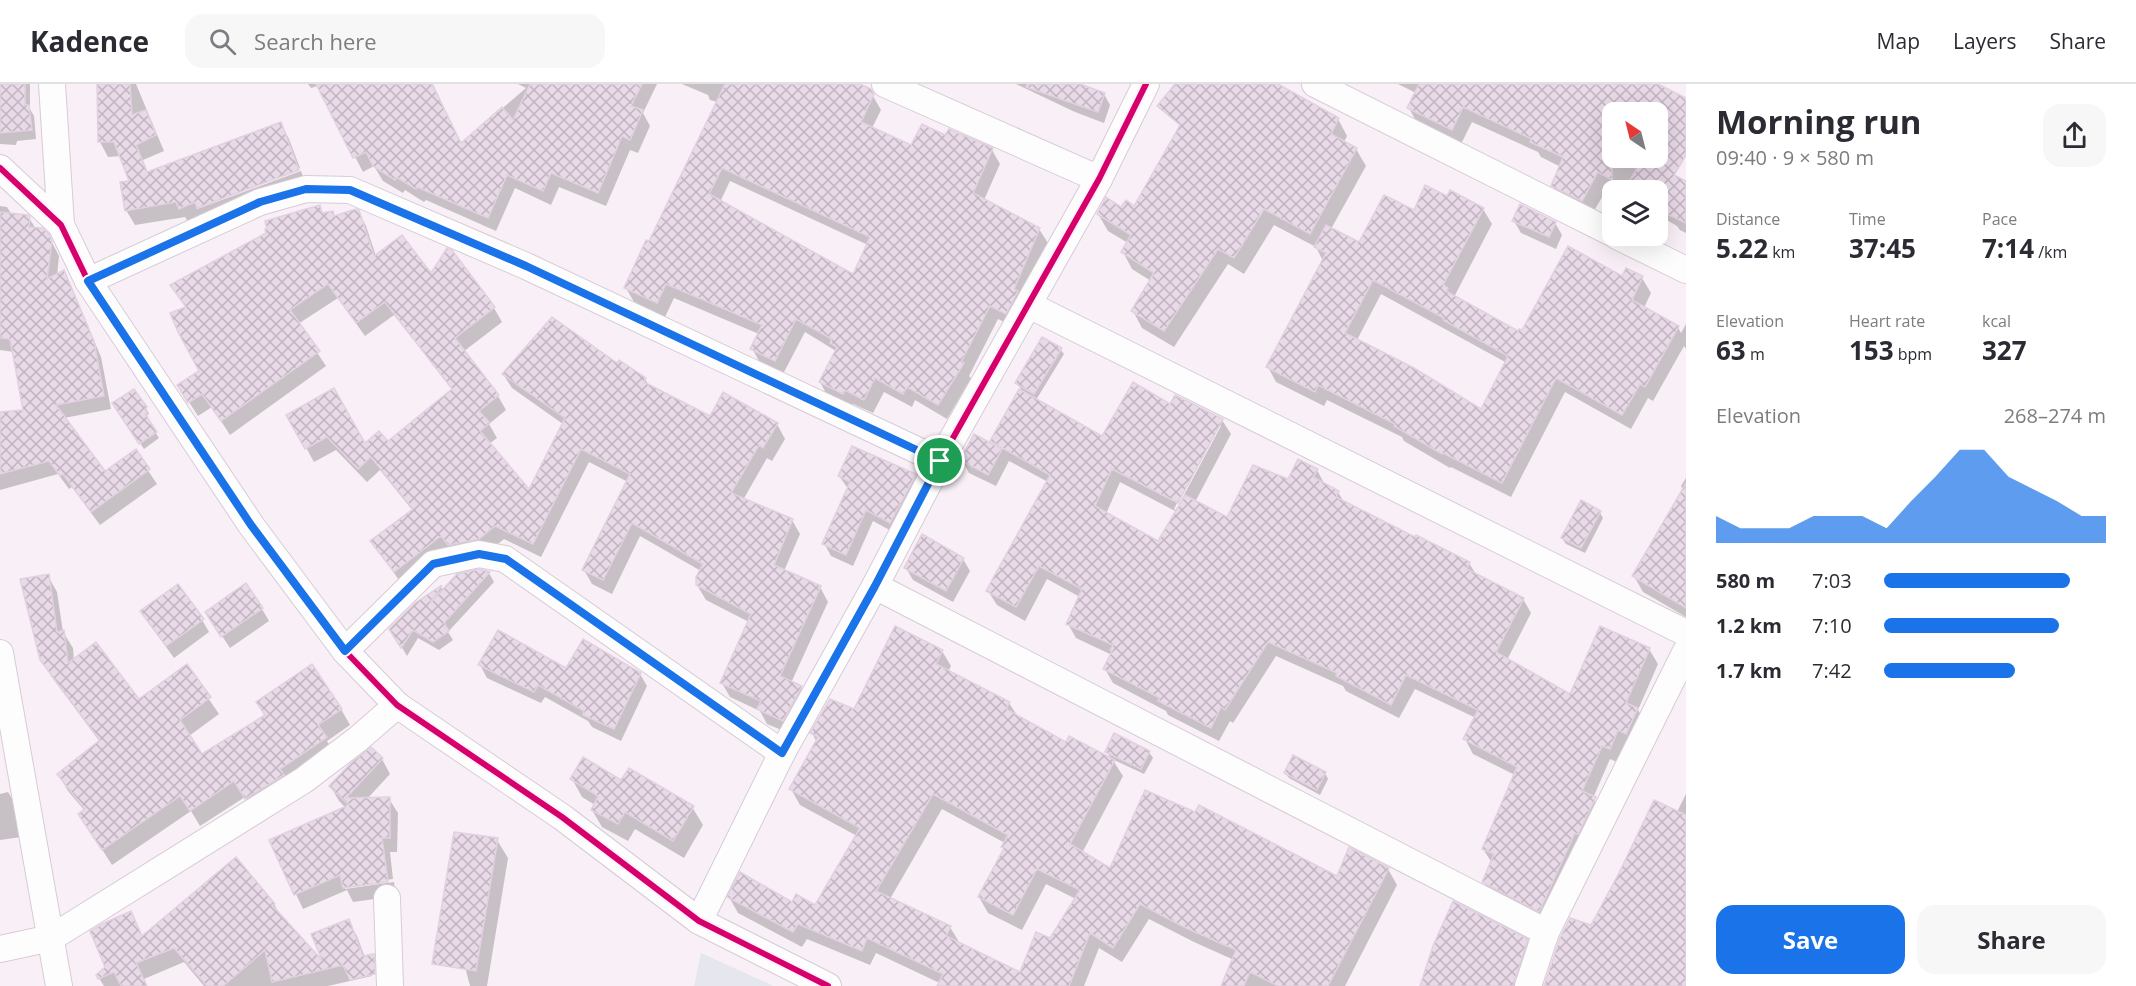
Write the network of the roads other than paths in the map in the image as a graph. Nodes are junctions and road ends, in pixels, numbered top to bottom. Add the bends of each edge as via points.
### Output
1 (52, 84) edge
2 (885, 84) edge
3 (1146, 84) edge
4 (1315, 84) edge
5 (0, 168) edge
6 (1099, 178) junction
7 (61, 225) junction
8 (1602, 228) edge
9 (1637, 246) edge
10 (1686, 270) edge
11 (88, 281) junction
12 (1029, 305) junction
13 (940, 461) junction
14 (875, 586) junction
15 (1686, 633) edge
16 (345, 651) junction
17 (1686, 651) edge
18 (0, 653) edge
19 (397, 705) junction
20 (782, 753) junction
21 (387, 898) dead end
22 (699, 921) junction
23 (1546, 932) junction
24 (51, 938) junction
25 (0, 949) edge
26 (59, 986) edge
27 (390, 986) edge
28 (828, 986) edge
29 (1528, 986) edge

1 - 7 street
2 - 6 street
3 - 6 street
4 - 8 street
5 - 7 street
6 - 12 street
7 - 11 street
9 - 10 street
11 - 13 street via 260,202 306,189 350,190 526,266
11 - 16 street via 251,525
12 - 13 street
12 - 15 street
13 - 14 street
14 - 20 street
14 - 23 street
16 - 19 street
16 - 20 street via 433,564 479,554 506,559
17 - 23 street
18 - 24 street
19 - 22 street via 562,817
19 - 24 street via 304,780
20 - 22 street
21 - 27 street
22 - 28 street
23 - 29 street
24 - 25 street
24 - 26 street

